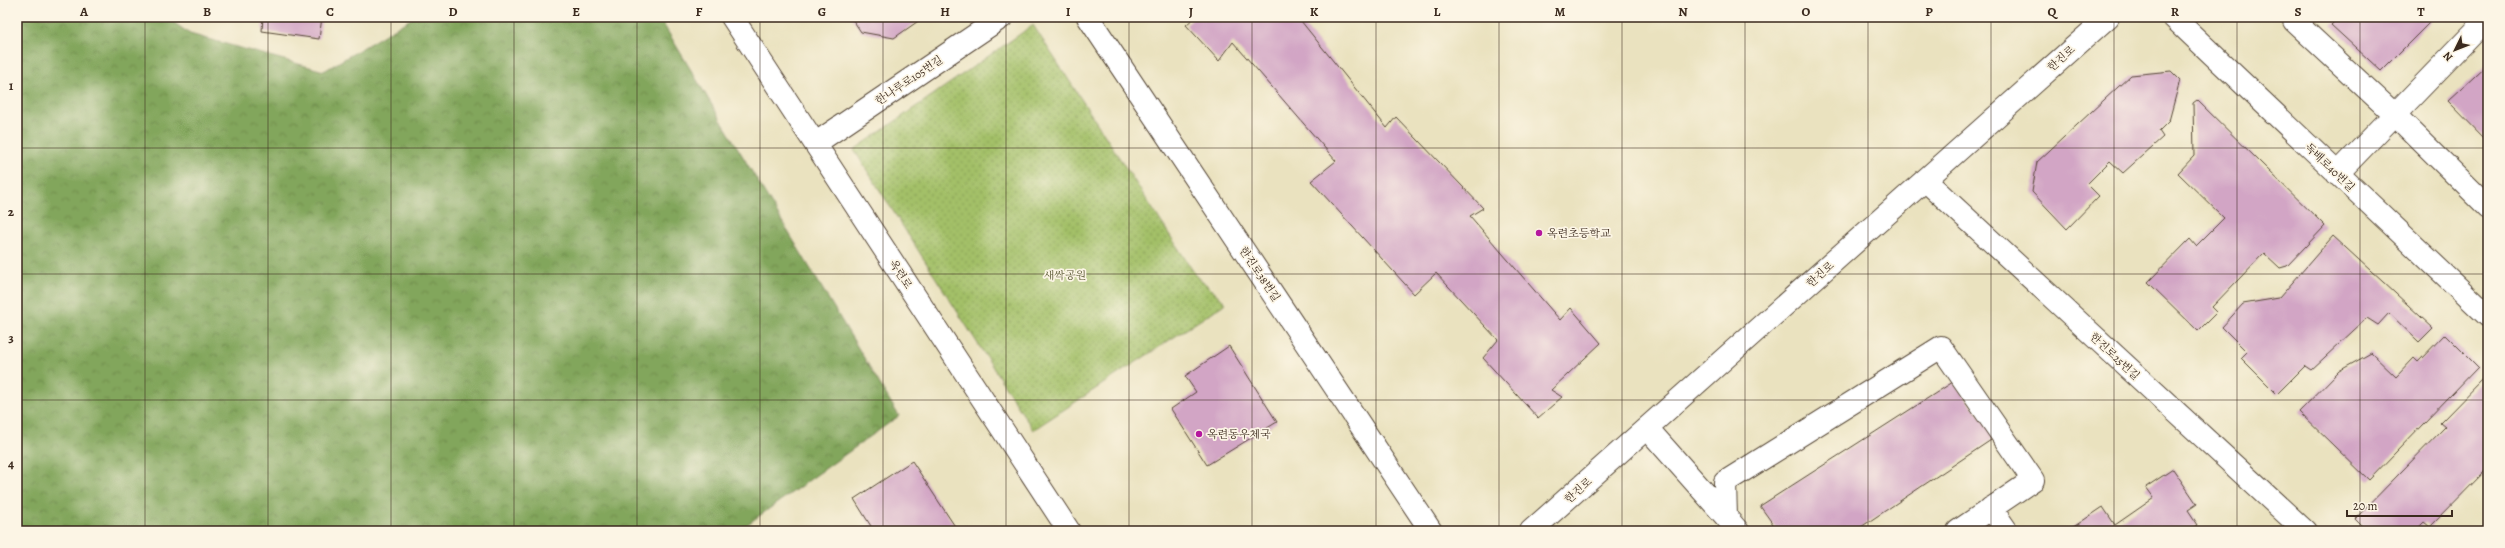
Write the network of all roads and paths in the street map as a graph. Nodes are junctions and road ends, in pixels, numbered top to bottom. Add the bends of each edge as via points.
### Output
1 (732, 17) edge
2 (1002, 17) edge
3 (1088, 17) edge
4 (2108, 17) edge
5 (2173, 17) edge
6 (2299, 17) edge
7 (2488, 18) edge
8 (2395, 115) junction
9 (816, 143) junction
10 (2337, 174) junction
11 (1925, 180) junction
12 (2488, 207) edge
13 (2488, 316) edge
14 (1647, 428) junction
15 (1991, 508) junction
16 (1732, 524) edge
17 (1070, 531) edge
18 (1431, 531) edge
19 (1531, 531) edge
20 (1958, 531) edge
21 (2007, 531) edge
22 (2306, 531) edge

1 - 9 street, 옥련로
2 - 9 street, 한나루로105번길
3 - 18 street, 한진로38번길
4 - 11 street, 한진로
5 - 10 street, 독배로40번길
6 - 8 street via 2294,21
7 - 8 street
8 - 10 street
8 - 12 street
9 - 17 street, 옥련로
10 - 13 street, 독배로40번길
11 - 14 street, 한진로
11 - 22 street, 한진로25번길
14 - 16 street
14 - 19 street, 한진로
15 - 16 street via 2033,480 1941,347 1725,482
15 - 20 street
15 - 21 street

